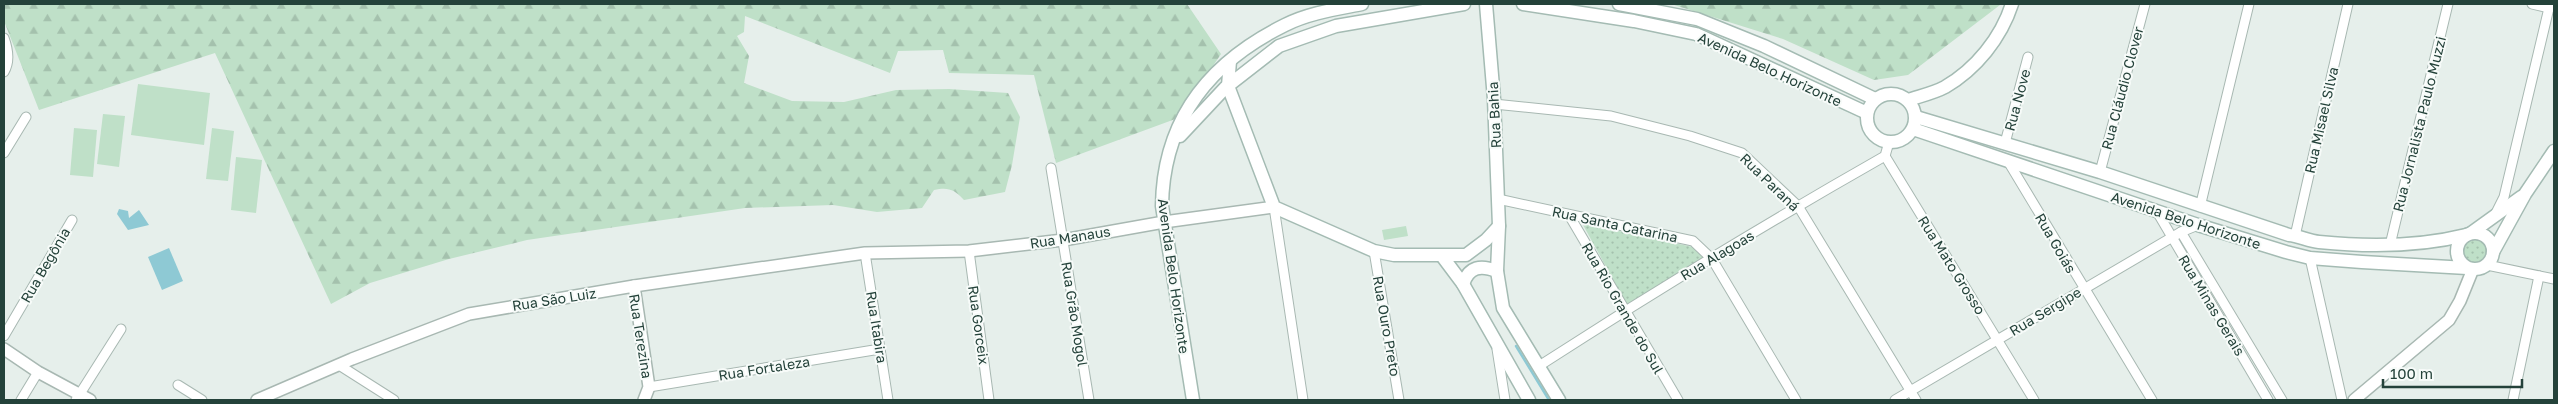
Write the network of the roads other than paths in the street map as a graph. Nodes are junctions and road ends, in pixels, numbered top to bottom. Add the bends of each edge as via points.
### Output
1 (1362, 4) edge
2 (1464, 4) edge
3 (1486, 4) edge
4 (1523, 4) edge
5 (1619, 4) edge
6 (2012, 4) edge
7 (2145, 4) edge
8 (2249, 4) edge
9 (2348, 4) edge
10 (2448, 4) edge
11 (2532, 4) edge
12 (1441, 6) edge
13 (2552, 7) edge
14 (4, 38) edge
15 (2028, 57) dead end
16 (1230, 61) junction
17 (4, 72) edge
18 (1228, 86) junction
19 (1876, 99) junction
20 (1908, 100) junction
21 (1494, 104) junction
22 (1867, 113) junction
23 (26, 117) dead end
24 (1914, 123) junction
25 (1889, 142) junction
26 (2005, 143) junction
27 (2554, 151) edge
28 (4, 153) edge
29 (1168, 153) junction
30 (1885, 156) junction
31 (2009, 162) junction
32 (1051, 168) dead end
33 (2100, 172) junction
34 (2525, 194) junction
35 (1498, 200) junction
36 (1798, 206) junction
37 (2200, 206) junction
38 (1274, 207) junction
39 (2156, 210) junction
40 (1569, 215) junction
41 (2494, 216) junction
42 (72, 220) dead end
43 (1164, 222) junction
44 (2198, 225) junction
45 (1499, 226) junction
46 (2181, 232) junction
47 (2468, 235) junction
48 (2295, 236) junction
49 (2171, 238) junction
50 (1063, 240) junction
51 (2390, 245) junction
52 (969, 251) junction
53 (1374, 251) junction
54 (2493, 252) junction
55 (865, 253) junction
56 (1442, 256) junction
57 (2310, 258) junction
58 (1712, 259) junction
59 (2486, 265) junction
60 (2470, 268) junction
61 (1497, 272) junction
62 (2539, 276) junction
63 (2554, 279) edge
64 (1463, 284) junction
65 (634, 286) junction
66 (2083, 288) junction
67 (1624, 311) junction
68 (121, 329) dead end
69 (4, 336) edge
70 (1998, 339) junction
71 (1496, 344) junction
72 (4, 349) edge
73 (880, 349) junction
74 (339, 365) junction
75 (1539, 366) junction
76 (38, 372) junction
77 (178, 385) dead end
78 (649, 387) junction
79 (1910, 391) junction
80 (82, 398) edge
81 (21, 400) edge
82 (202, 400) edge
83 (257, 400) edge
84 (394, 400) edge
85 (644, 400) edge
86 (888, 400) edge
87 (989, 400) edge
88 (1089, 400) edge
89 (1193, 400) edge
90 (1303, 400) edge
91 (1399, 400) edge
92 (1505, 400) edge
93 (1528, 400) edge
94 (1559, 400) edge
95 (1678, 400) edge
96 (1796, 400) edge
97 (1895, 400) edge
98 (1916, 400) edge
99 (2034, 400) edge
100 (2152, 400) edge
101 (2268, 400) edge
102 (2282, 400) edge
103 (2342, 400) edge
104 (2354, 400) edge
105 (2513, 400) edge

1 - 16 main road, Avenida Belo Horizonte via 1329,10 1287,24
2 - 12 main road, Avenida Belo Horizonte
3 - 21 main road, Rua Bahia
4 - 22 main road, Avenida Belo Horizonte via 1696,34
5 - 19 main road, Avenida Belo Horizonte via 1696,19 1764,46
6 - 20 main road via 1998,35 1963,74 1944,88
7 - 33 street, Rua Cláudio Clover
8 - 37 street
9 - 48 street, Rua Misael Silva
10 - 51 street, Rua Jornalista Paulo Muzzi
11 - 13 street
12 - 18 main road, Avenida Belo Horizonte via 1336,26 1279,46
13 - 41 street via 2504,197
14 - 17 street via 7,66
15 - 26 street, Rua Nove
16 - 18 main road
16 - 29 main road, Avenida Belo Horizonte via 1191,103 1175,130
18 - 29 main road, Avenida Belo Horizonte via 1187,125
18 - 38 main road
19 - 20 main road via 1885,94 1896,94
19 - 22 main road
20 - 24 main road via 1913,106
21 - 35 main road, Rua Bahia
21 - 36 street, Rua Paraná via 1611,116 1742,153
22 - 25 main road via 1872,133
23 - 28 street
24 - 25 main road via 1903,139
24 - 26 main road, Avenida Belo Horizonte
24 - 31 main road, Avenida Belo Horizonte
25 - 30 street
26 - 33 main road, Avenida Belo Horizonte
27 - 34 main road
29 - 43 main road, Avenida Belo Horizonte via 1162,183
30 - 36 street, Rua Alagoas
30 - 70 street, Rua Mato Grosso
31 - 39 main road, Avenida Belo Horizonte
31 - 66 street, Rua Goiás
32 - 50 street, Rua Grão Mogol
33 - 37 main road, Avenida Belo Horizonte
34 - 41 main road
34 - 54 main road
35 - 40 street, Rua Santa Catarina
35 - 45 main road, Rua Bahia
36 - 58 street, Rua Alagoas
36 - 79 street, Rua Paraná
37 - 48 main road, Avenida Belo Horizonte
38 - 43 street, Rua Manaus
38 - 53 main road
38 - 90 street
39 - 44 main road, Avenida Belo Horizonte
39 - 49 street, Rua Minas Gerais
40 - 58 street, Rua Santa Catarina via 1693,241
40 - 67 street, Rua Rio Grande do Sul
41 - 47 main road
42 - 69 street, Rua Begônia
43 - 50 street, Rua Manaus
43 - 89 main road, Avenida Belo Horizonte
44 - 46 street, Rua Sergipe
44 - 57 main road, Avenida Belo Horizonte
45 - 56 main road via 1466,255
45 - 61 main road, Rua Bahia
46 - 49 street, Rua Sergipe
46 - 102 street, Rua Minas Gerais
47 - 51 main road, Avenida Belo Horizonte
47 - 54 main road via 2485,236 2492,244
47 - 60 main road via 2458,244 2457,255 2462,264
48 - 51 main road, Avenida Belo Horizonte via 2316,242
49 - 66 street, Rua Sergipe
49 - 101 street, Rua Minas Gerais
50 - 52 street, Rua Manaus
50 - 88 street, Rua Grão Mogol
52 - 55 street, Rua Manaus
52 - 87 street, Rua Gorceix
53 - 56 main road via 1394,255
53 - 91 street, Rua Ouro Preto
54 - 59 main road
55 - 65 street, Rua São Luiz
55 - 73 street, Rua Itabira
56 - 64 main road
57 - 60 main road, Avenida Belo Horizonte
57 - 103 street
58 - 67 street, Rua Alagoas
58 - 96 street, Rua Santa Catarina
59 - 60 main road
59 - 62 street
60 - 104 street via 2460,301 2448,320
61 - 64 main road via 1482,266 1474,268
61 - 75 main road, Rua Bahia via 1503,308
62 - 63 street
62 - 105 street
64 - 71 main road
65 - 74 street, Rua São Luiz via 469,314
65 - 78 street, Rua Terezina
66 - 70 street, Rua Sergipe
66 - 100 street, Rua Goiás
67 - 75 street, Rua Alagoas
67 - 95 street, Rua Rio Grande do Sul
68 - 80 street
70 - 79 street, Rua Sergipe
70 - 99 street, Rua Mato Grosso
71 - 92 street
71 - 93 main road
72 - 76 street
73 - 78 street, Rua Fortaleza
73 - 86 street, Rua Itabira
74 - 83 street, Rua São Luiz
74 - 84 street
75 - 94 main road, Rua Bahia
76 - 80 street
76 - 81 street
77 - 82 street
78 - 85 street
79 - 97 street, Rua Sergipe
79 - 98 street, Rua Paraná

